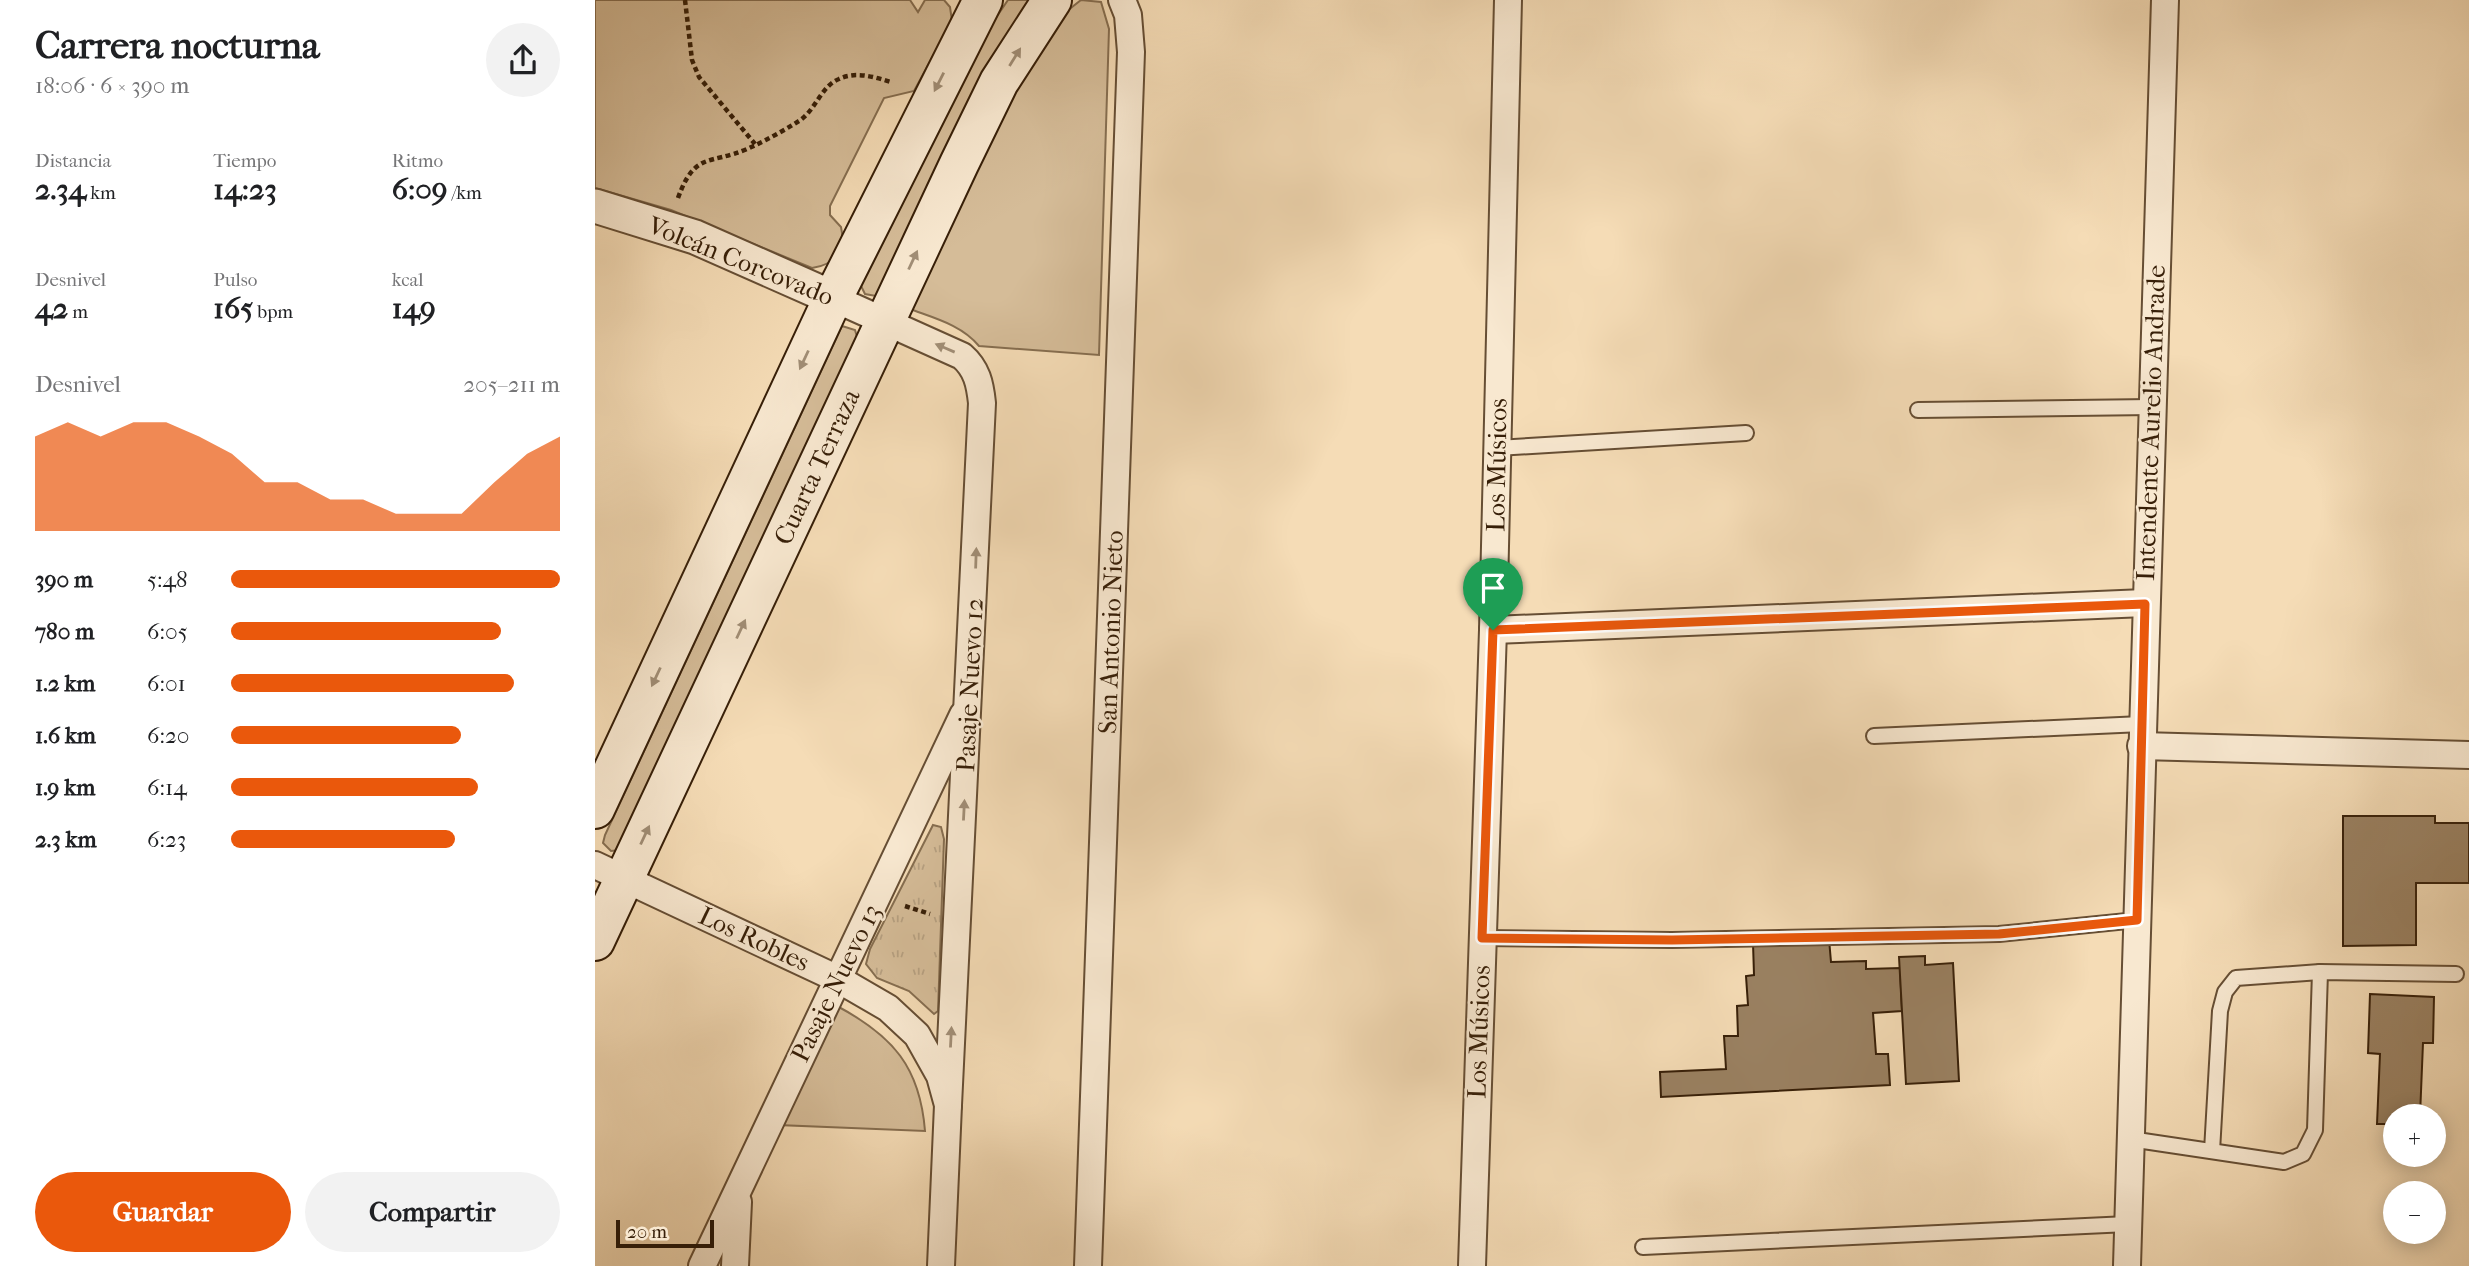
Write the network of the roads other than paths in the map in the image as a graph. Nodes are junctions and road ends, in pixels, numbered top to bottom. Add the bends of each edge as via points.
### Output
1 (983, 0) edge
2 (1052, 0) edge
3 (1122, 0) edge
4 (1508, 0) edge
5 (2165, 0) edge
6 (598, 214) edge
7 (833, 298) junction
8 (884, 322) junction
9 (2152, 407) junction
10 (1918, 410) dead end
11 (1746, 433) dead end
12 (1497, 448) junction
13 (2145, 604) junction
14 (1493, 630) junction
15 (970, 700) junction
16 (2141, 735) junction
17 (1874, 736) dead end
18 (2469, 755) edge
19 (595, 809) edge
20 (610, 871) edge
21 (2137, 920) junction
22 (1482, 938) junction
23 (595, 941) edge
24 (2320, 972) junction
25 (2456, 974) dead end
26 (838, 979) junction
27 (948, 1105) junction
28 (2130, 1139) junction
29 (2212, 1151) junction
30 (738, 1189) junction
31 (2128, 1224) junction
32 (1643, 1247) dead end
33 (702, 1266) edge
34 (735, 1266) edge
35 (941, 1266) edge
36 (1088, 1266) edge
37 (1472, 1266) edge
38 (2127, 1266) edge

1 -> 7 main road
8 -> 2 main road, Cuarta Terraza via 999,82
3 - 36 street, San Antonio Nieto via 1131,52
4 - 12 street, Los Músicos
5 - 9 street, Intendente Aurelio Andrade
6 - 7 street, Volcán Corcovado via 674,230
7 - 8 street, Volcán Corcovado
7 -> 19 main road
15 -> 8 street, Pasaje Nuevo 12 via 980,383 962,356
20 -> 8 main road, Cuarta Terraza
9 - 10 lane
9 - 13 street, Intendente Aurelio Andrade
11 - 12 lane
12 - 14 street, Los Músicos
13 - 14 street
13 - 16 street, Intendente Aurelio Andrade
14 - 22 street, Los Músicos
15 - 26 street, Pasaje Nuevo 13
27 -> 15 street, Pasaje Nuevo 12
16 - 17 lane
16 - 18 street
16 - 21 street, Intendente Aurelio Andrade
20 - 23 main road, Cuarta Terraza
20 - 26 street, Los Robles
21 - 22 lane via 1999,934
21 - 28 street, Intendente Aurelio Andrade
22 - 37 street, Los Músicos
24 - 25 lane
24 - 29 lane via 2236,978 2225,992
24 - 29 lane via 2315,1130 2303,1154 2284,1162
26 - 27 street, Los Robles via 888,1008 916,1035 940,1076
26 - 30 street, Pasaje Nuevo 13
27 - 35 street, Los Robles
28 - 29 lane
28 - 31 street, Intendente Aurelio Andrade
30 - 33 street, Pasaje Nuevo 13
30 - 34 street
31 - 32 lane
31 - 38 street, Intendente Aurelio Andrade

